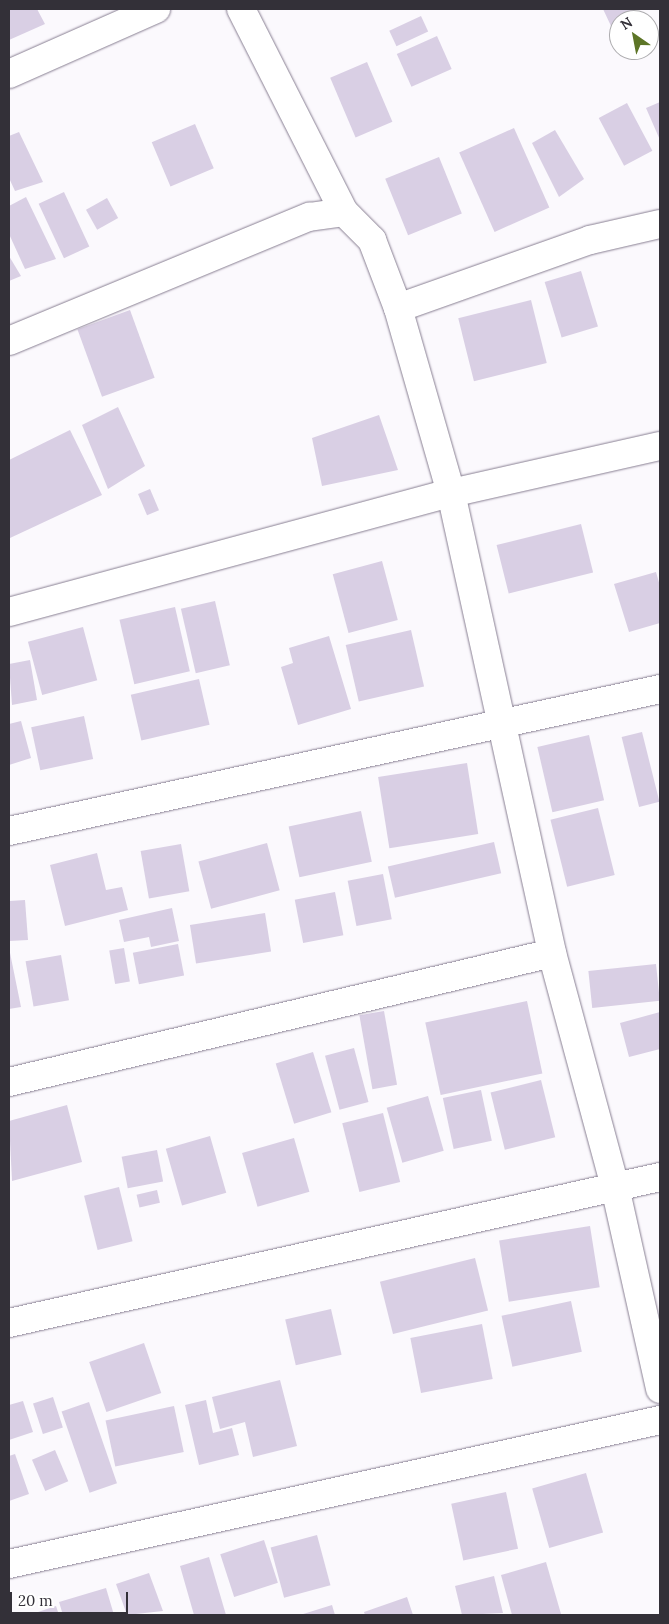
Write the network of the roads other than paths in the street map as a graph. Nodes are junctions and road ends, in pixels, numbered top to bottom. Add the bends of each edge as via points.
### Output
1 (156, 9) edge
2 (241, 9) edge
3 (9, 74) edge
4 (344, 212) junction
5 (660, 224) edge
6 (398, 308) junction
7 (9, 341) edge
8 (660, 446) edge
9 (451, 493) junction
10 (9, 612) edge
11 (660, 689) edge
12 (504, 726) junction
13 (9, 831) edge
14 (552, 954) junction
15 (9, 1082) edge
16 (660, 1177) edge
17 (615, 1187) junction
18 (9, 1323) edge
19 (660, 1389) edge
20 (660, 1420) edge
21 (9, 1564) edge

1 - 3 street
2 - 4 street
4 - 6 street via 372,240
4 - 7 street via 309,216
5 - 6 street via 590,240
6 - 9 street
8 - 9 street
9 - 10 street
9 - 12 street
11 - 12 street
12 - 13 street
12 - 14 street
14 - 15 street
14 - 17 street
16 - 17 street
17 - 18 street
17 - 19 street
20 - 21 street

